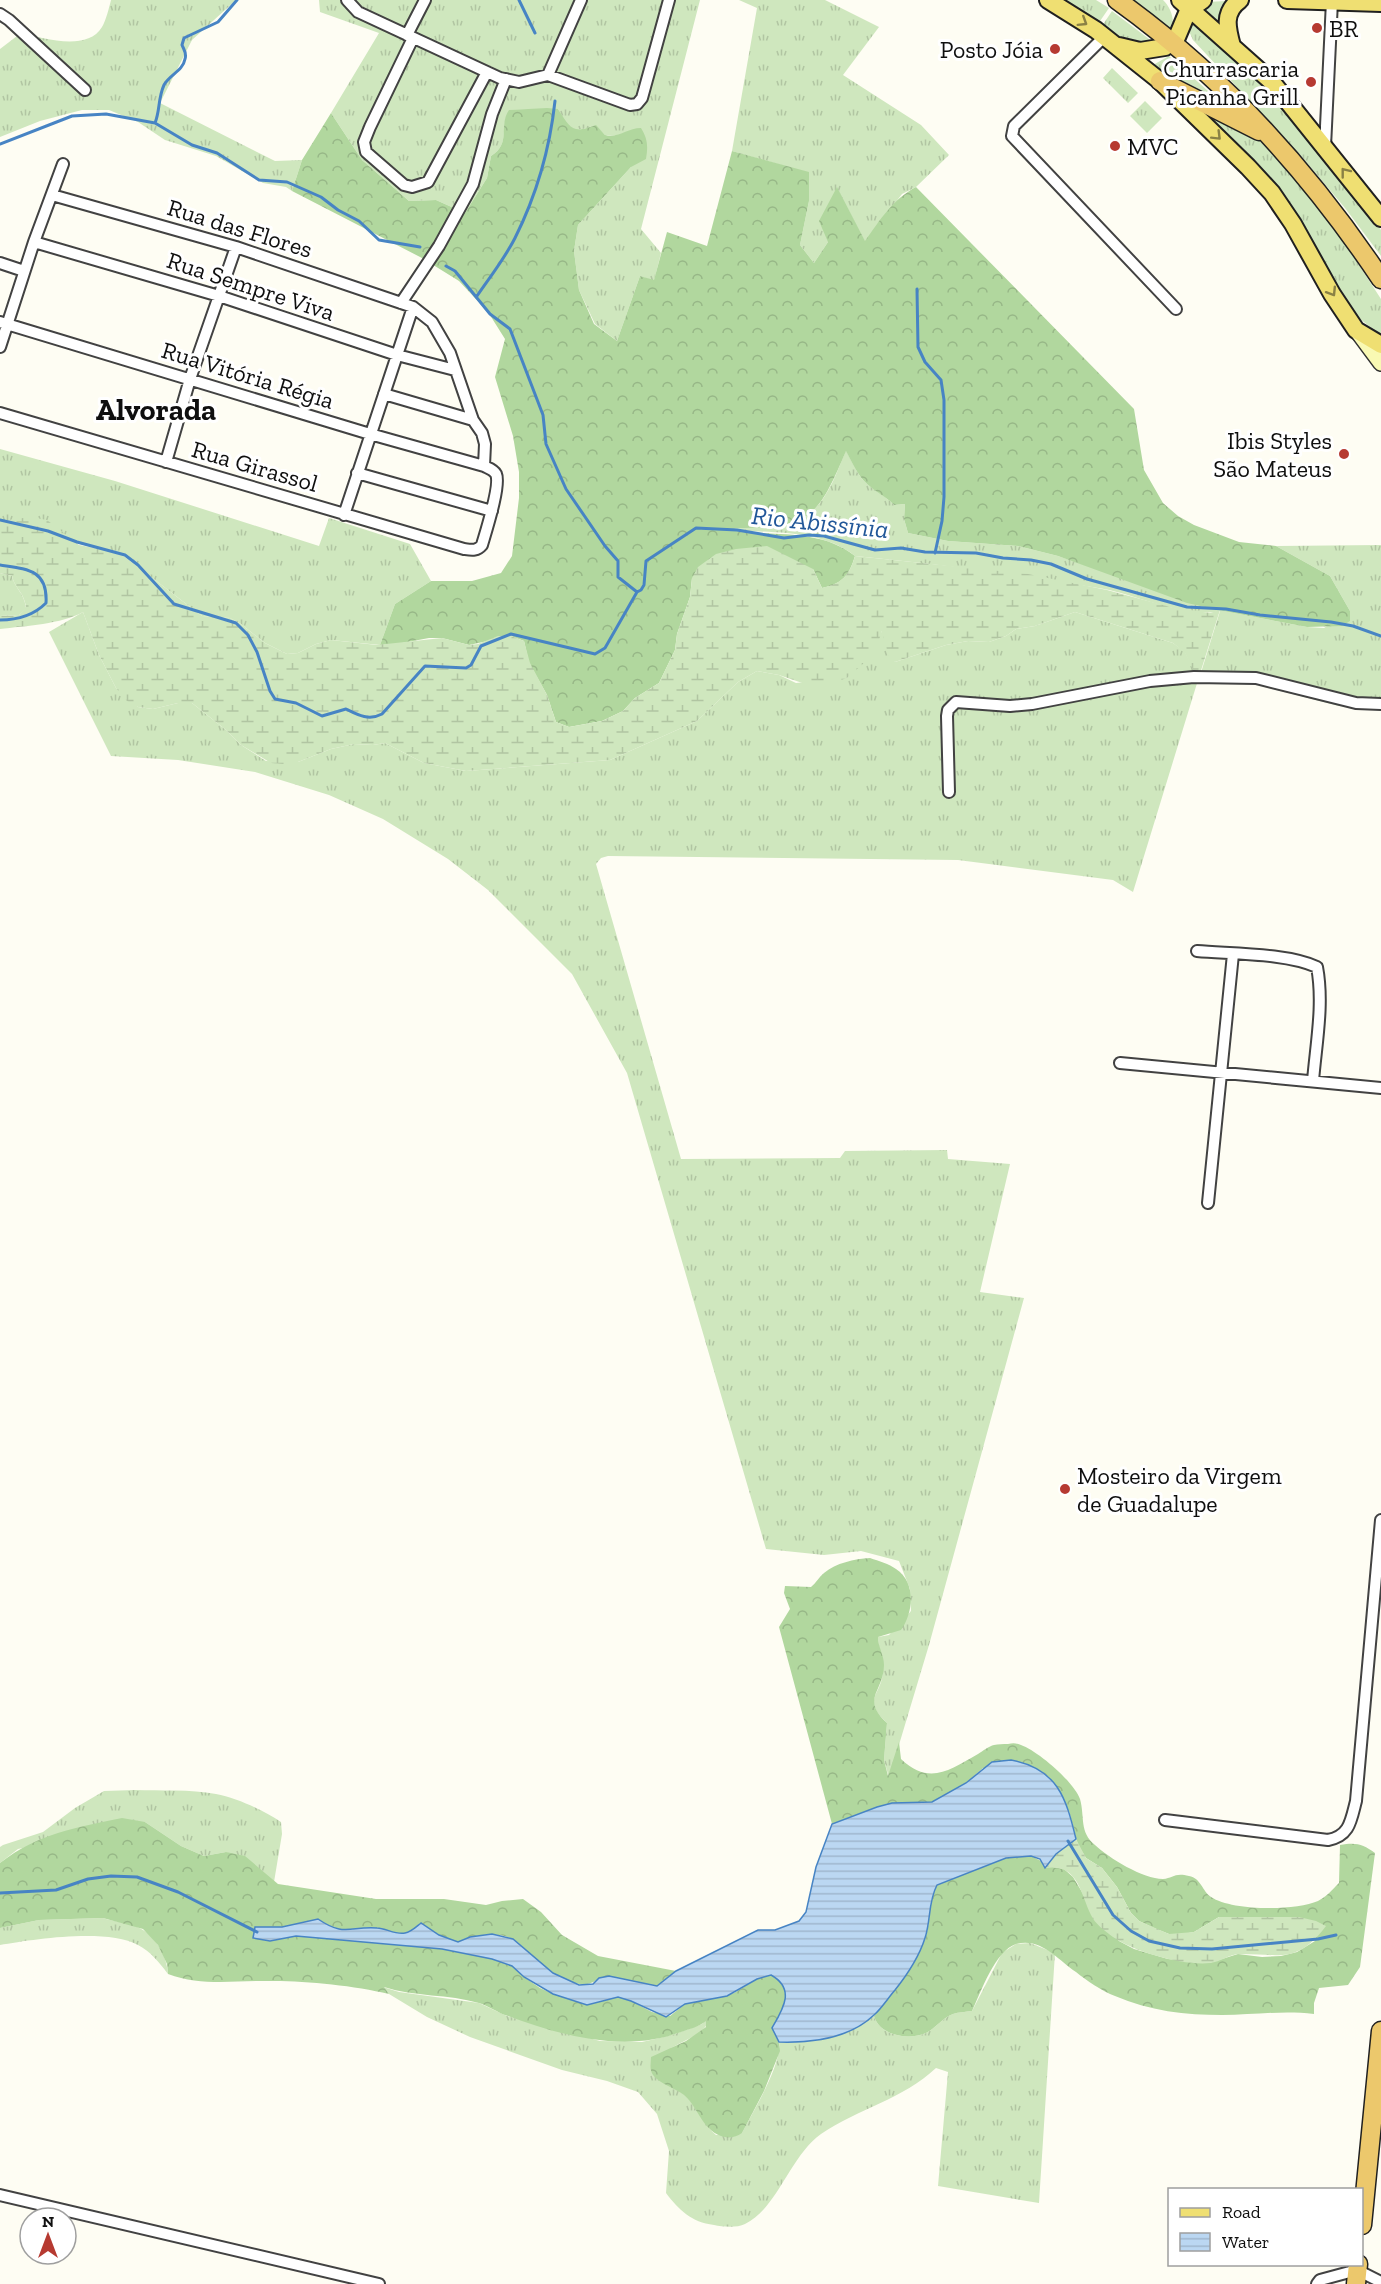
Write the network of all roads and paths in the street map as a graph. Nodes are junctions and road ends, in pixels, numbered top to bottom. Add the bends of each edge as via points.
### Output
1 (347, 0) edge
2 (425, 0) edge
3 (581, 0) edge
4 (669, 0) edge
5 (1048, 0) edge
6 (1117, 0) edge
7 (1240, 0) edge
8 (1287, 0) edge
9 (1332, 1) edge
10 (1187, 2) edge
11 (1381, 3) edge
12 (0, 14) edge
13 (1177, 35) junction
14 (410, 36) junction
15 (1110, 41) junction
16 (1232, 46) junction
17 (487, 72) junction
18 (548, 75) junction
19 (506, 79) junction
20 (1160, 81) junction
21 (85, 90) dead end
22 (1274, 139) junction
23 (1325, 147) junction
24 (63, 164) dead end
25 (52, 195) junction
26 (1381, 218) edge
27 (34, 242) junction
28 (236, 247) junction
29 (0, 263) edge
30 (24, 271) junction
31 (1381, 279) edge
32 (219, 296) junction
33 (401, 303) junction
34 (413, 307) junction
35 (1176, 309) dead end
36 (4, 323) edge
37 (1356, 330) junction
38 (1381, 345) edge
39 (0, 347) edge
40 (397, 355) junction
41 (1381, 363) edge
42 (455, 370) junction
43 (190, 379) junction
44 (384, 394) junction
45 (0, 413) edge
46 (473, 420) junction
47 (370, 434) junction
48 (166, 462) junction
49 (484, 466) junction
50 (357, 473) junction
51 (492, 511) junction
52 (344, 515) junction
53 (1381, 704) edge
54 (949, 792) dead end
55 (1197, 951) dead end
56 (1233, 954) junction
57 (1120, 1063) dead end
58 (1221, 1072) junction
59 (1313, 1081) junction
60 (1381, 1088) edge
61 (1208, 1203) dead end
62 (1381, 1520) edge
63 (1165, 1820) dead end
64 (1381, 2031) edge
65 (0, 2195) edge
66 (1363, 2215) edge
67 (1357, 2273) edge
68 (1381, 2282) edge
69 (379, 2284) edge
70 (1317, 2284) edge

1 - 14 street via 358,12
2 - 14 street
3 - 18 street
4 - 18 street via 642,98 637,104 624,104
5 -> 15 main road
6 - 13 highway
7 - 16 main road via 1227,16
8 - 9 main road
9 - 11 main road
9 - 23 street
10 - 13 main road
10 - 16 main road
12 - 21 street
13 - 15 main road via 1165,47 1148,51
13 - 22 highway
14 - 17 street
14 - 17 street via 364,142 366,152 404,185 412,188 428,182
15 - 20 main road
15 - 35 street via 1014,126 1012,136
16 - 23 main road via 1272,82
17 - 19 street
18 - 19 street via 519,81
19 - 33 street via 472,184 439,246
20 - 22 highway
20 -> 37 main road via 1272,193
22 - 31 highway via 1335,213
26 -> 23 main road
24 - 25 street
25 - 27 street
25 - 28 street, Rua das Flores
27 - 30 street
27 - 32 street, Rua Sempre Viva
28 - 32 street
28 - 33 street, Rua das Flores
29 - 30 street
30 - 36 street
32 - 40 street, Rua Sempre Viva
32 - 43 street
33 - 34 street, Rua das Flores
34 - 40 street
34 - 42 street via 432,322
36 - 39 street
36 - 43 street, Rua Vitória Régia
37 - 38 main road
37 - 41 main road
40 - 42 street, Rua Sempre Viva
40 - 44 street
42 - 46 street
43 - 47 street, Rua Vitória Régia
43 - 48 street
44 - 46 street
44 - 47 street
45 - 48 street, Rua Girassol
46 - 49 street via 485,444
47 - 49 street, Rua Vitória Régia
47 - 50 street
48 - 52 street, Rua Girassol
49 - 51 street via 497,477
50 - 51 street
50 - 52 street
51 - 52 street, Rua Girassol via 482,545 473,550
53 - 54 street via 1356,702 1256,678 1205,677 1150,681 1021,705 956,702 947,716
55 - 56 street
56 - 58 street
56 - 59 street via 1287,958 1317,967 1320,981
57 - 58 street
58 - 59 street
58 - 61 street
59 - 60 street
62 - 63 street via 1356,1801 1345,1833 1328,1840
64 - 66 highway
65 - 69 street
67 - 68 street
67 - 70 street via 1320,2280

